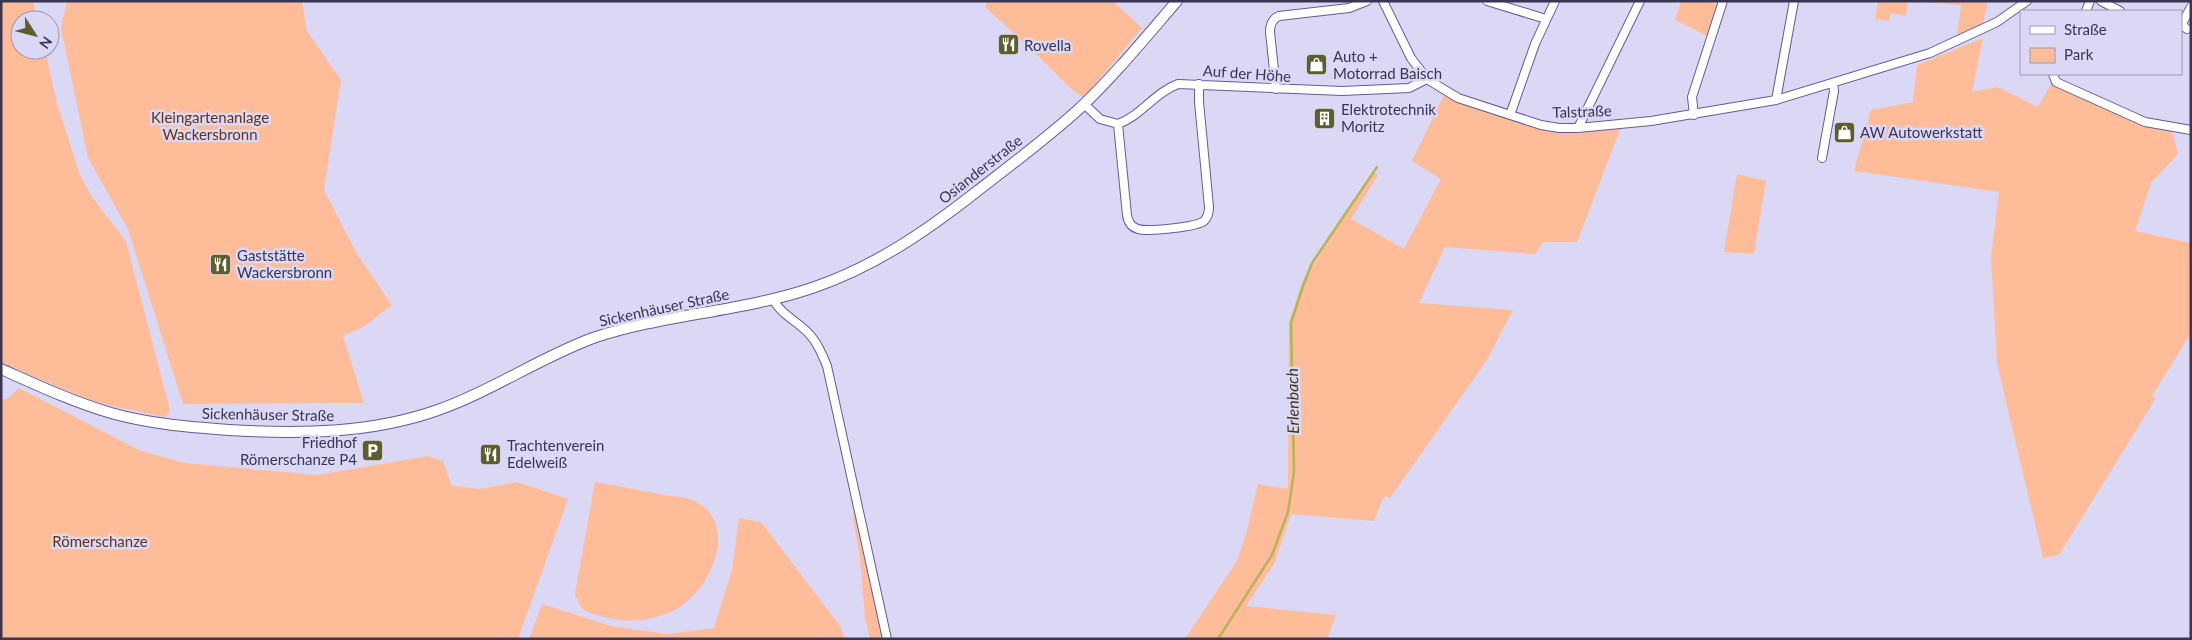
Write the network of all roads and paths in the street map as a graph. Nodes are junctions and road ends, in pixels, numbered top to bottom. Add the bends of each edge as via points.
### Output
1 (1177, 1) edge
2 (1367, 1) edge
3 (1383, 1) edge
4 (1487, 1) edge
5 (1555, 1) edge
6 (1640, 1) edge
7 (1723, 1) edge
8 (1794, 1) edge
9 (2027, 1) edge
10 (2101, 1) edge
11 (2191, 7) edge
12 (2118, 10) edge
13 (1546, 19) junction
14 (2187, 29) dead end
15 (2053, 75) edge
16 (1428, 79) junction
17 (1833, 83) junction
18 (1199, 84) junction
19 (1276, 89) junction
20 (1776, 100) junction
21 (1084, 104) junction
22 (1510, 115) junction
23 (1694, 115) junction
24 (1118, 124) junction
25 (1578, 128) junction
26 (2191, 130) edge
27 (1822, 158) dead end
28 (773, 299) junction
29 (762, 302) joint
30 (1, 369) edge
31 (888, 639) edge

1 - 21 street, Osianderstraße
2 - 19 street via 1349,8 1274,19 1270,28
3 - 16 street, Talstraße via 1411,58
4 - 13 street
5 - 13 street
6 - 25 street
7 - 23 street via 1692,97
8 - 20 street
9 - 17 street, Talstraße via 2004,18 1950,45
10 - 12 street
11 - 14 street via 2183,22
13 - 22 street
15 - 26 street via 2056,82 2139,120
16 - 19 street, Auf der Höhe via 1404,89
16 - 22 street, Talstraße via 1458,98
17 - 20 street, Talstraße
17 - 27 street
18 - 19 street, Auf der Höhe
18 - 24 street, Auf der Höhe via 1170,87 1128,120
18 - 24 street via 1209,207 1208,215 1200,223 1143,230 1130,223
20 - 23 street, Talstraße
21 - 24 street via 1100,119
21 - 28 street, Osianderstraße via 989,182 906,243 844,276
22 - 25 street, Talstraße via 1541,125
23 - 25 street, Talstraße
28 - 29 street, Osianderstraße
28 - 31 street via 781,311 813,338 827,366
29 - 30 street, Sickenhäuser Straße via 622,329 574,346 477,395 437,410 392,423 343,431 256,432 153,422 86,405

